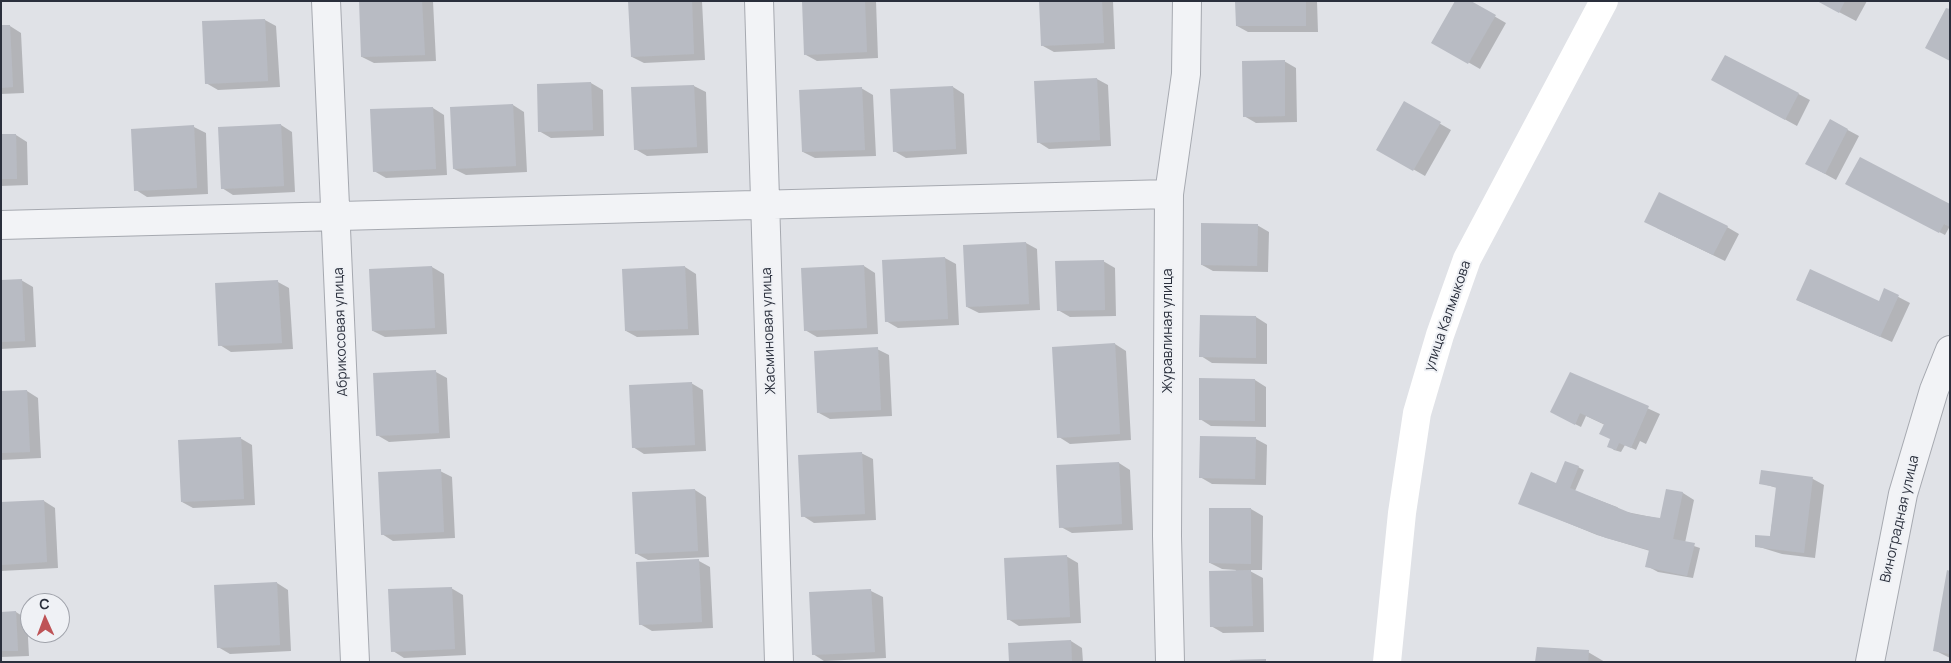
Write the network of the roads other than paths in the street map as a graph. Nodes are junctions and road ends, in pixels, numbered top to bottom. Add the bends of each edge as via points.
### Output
1 (326, 1) edge
2 (759, 1) edge
3 (1187, 1) edge
4 (1604, 1) edge
5 (1169, 194) junction
6 (765, 206) junction
7 (336, 218) junction
8 (1, 225) edge
9 (1950, 350) edge
10 (355, 662) edge
11 (779, 662) edge
12 (1170, 662) edge
13 (1387, 662) edge
14 (1870, 662) edge

1 - 7 street, Абрикосовая улица
2 - 6 street, Жасминовая улица
3 - 5 street, Журавлиная улица via 1186,74
4 - 13 main road, улица Калмыкова via 1467,258 1440,335 1417,413 1402,513
5 - 6 street
5 - 12 street, Журавлиная улица via 1167,536
6 - 7 street
6 - 11 street, Жасминовая улица
7 - 8 street
7 - 10 street, Абрикосовая улица
9 - 14 street, Виноградная улица via 1934,390 1903,494

